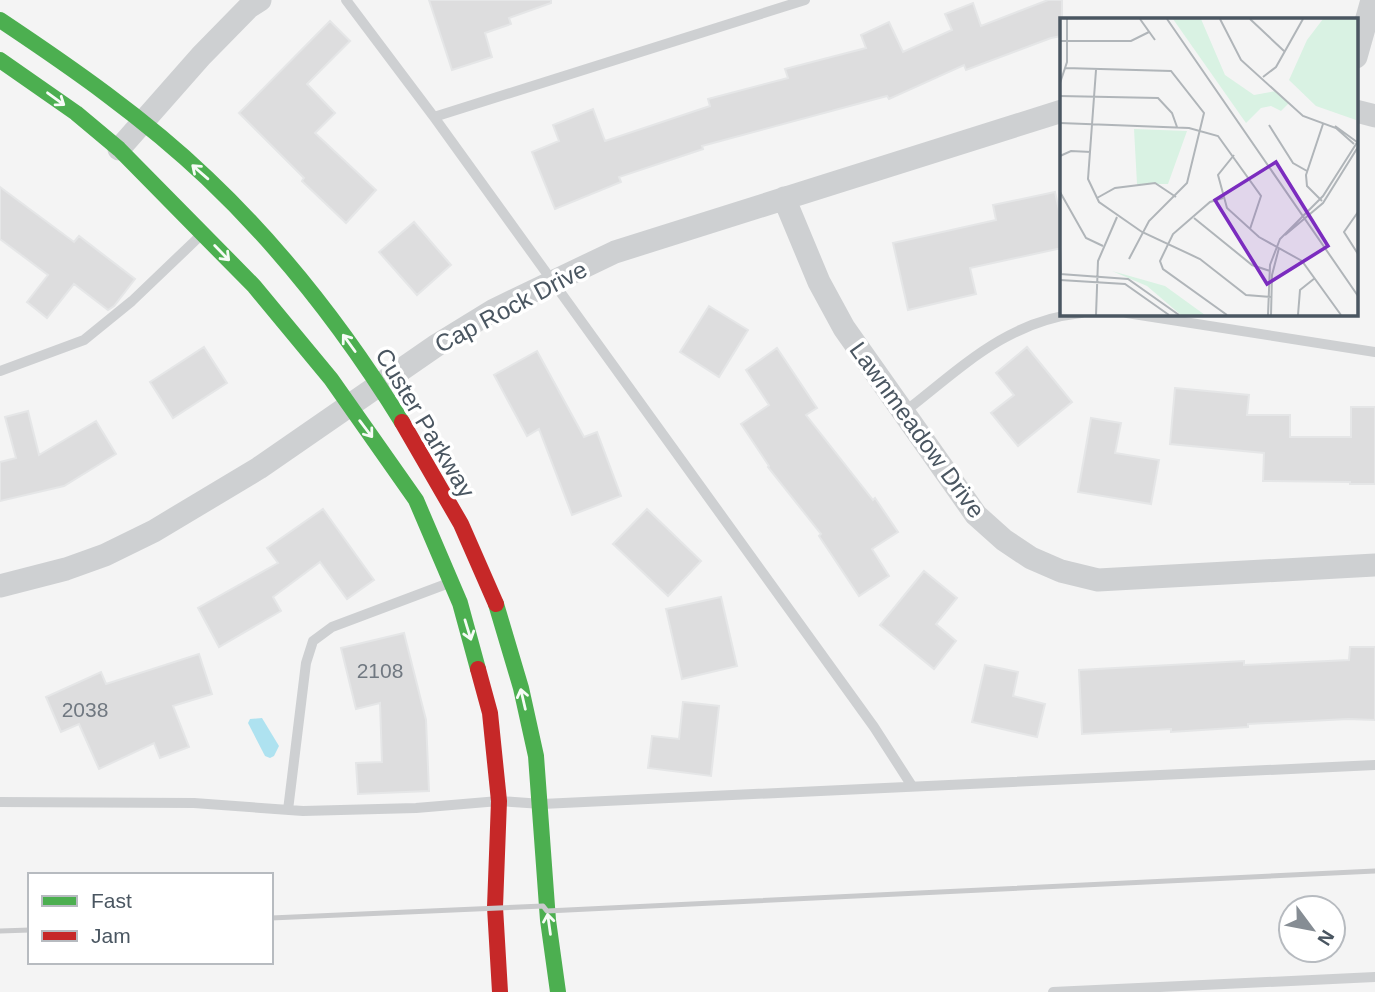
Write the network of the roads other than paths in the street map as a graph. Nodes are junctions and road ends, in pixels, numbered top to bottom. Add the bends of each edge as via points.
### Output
1 (260, 0) edge
2 (346, 0) edge
3 (805, 0) edge
4 (1372, 0) edge
5 (0, 20) edge
6 (1358, 51) edge
7 (0, 60) edge
8 (1060, 112) edge
9 (1358, 112) edge
10 (435, 117) junction
11 (1375, 117) edge
12 (142, 123) junction
13 (119, 149) junction
14 (784, 198) junction
15 (203, 234) junction
16 (552, 281) junction
17 (1068, 315) edge
18 (1140, 315) edge
19 (1375, 352) edge
20 (0, 371) edge
21 (380, 385) junction
22 (349, 406) junction
23 (903, 413) junction
24 (1375, 565) edge
25 (451, 582) junction
26 (0, 586) edge
27 (1375, 765) edge
28 (912, 786) junction
29 (0, 802) edge
30 (499, 802) junction
31 (542, 804) junction
32 (288, 810) junction
33 (1375, 977) edge
34 (500, 992) edge
35 (558, 992) edge
36 (1053, 992) edge

1 - 12 street via 201,56
2 - 10 lane
3 - 10 lane
4 - 6 street
5 - 12 street, Custer Parkway
7 -> 13 street, Custer Parkway
8 - 14 street, Cap Rock Drive
9 - 11 street
10 - 16 lane
12 - 13 street
21 -> 12 street, Custer Parkway via 273,245 206,177
13 - 15 street, Custer Parkway
14 - 16 street, Cap Rock Drive via 615,252
14 - 23 street, Lawnmeadow Drive via 844,328
15 - 20 lane via 84,340
15 -> 22 street, Custer Parkway via 254,286
16 - 21 street, Cap Rock Drive via 494,310
16 - 28 lane
17 - 23 lane via 1013,331
18 - 19 lane
21 - 22 street, Cap Rock Drive
31 -> 21 street, Custer Parkway via 533,737 499,614 475,554 434,475
22 -> 25 street, Custer Parkway via 416,500
22 - 26 street, Cap Rock Drive via 259,468 154,531 66,569
23 - 24 street, Lawnmeadow Drive via 976,515 1017,550 1060,571 1116,580
25 -> 30 street, Custer Parkway via 490,713
25 - 32 lane via 332,628 313,641 306,663
27 - 28 lane
28 - 31 lane
29 - 32 lane via 194,803
30 - 31 lane
30 - 32 lane
30 - 34 street, Custer Parkway via 495,907
35 -> 31 street, Custer Parkway via 547,911
33 - 36 lane

